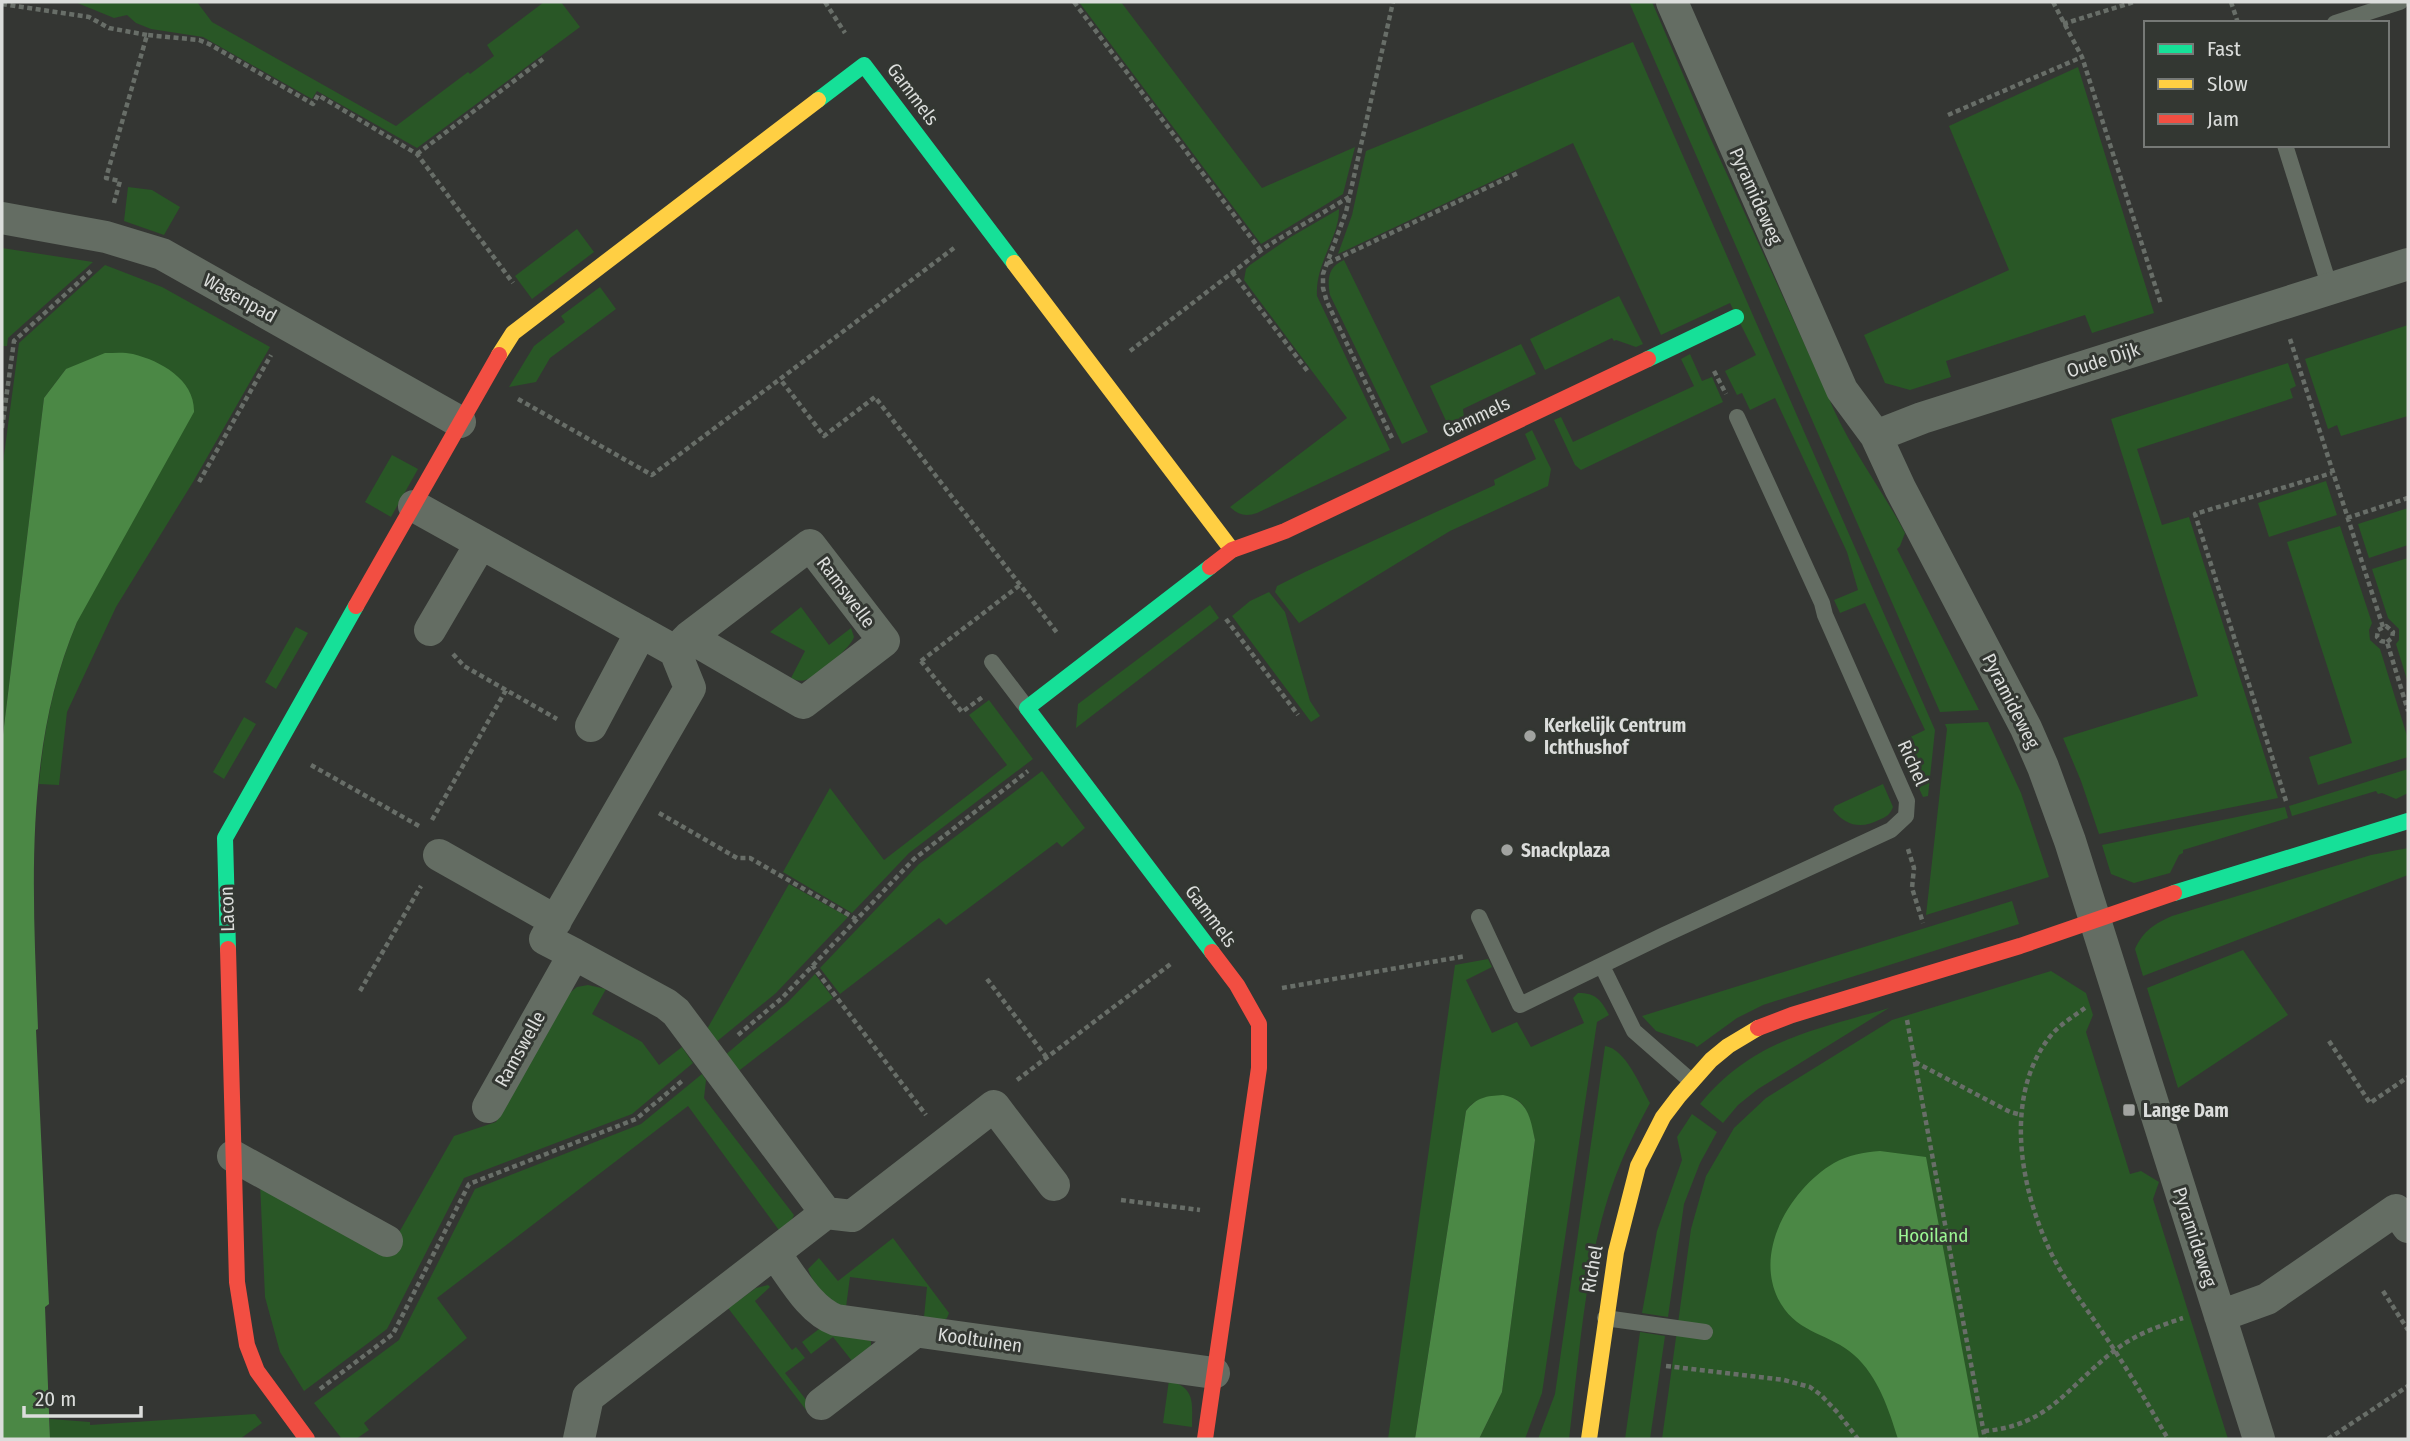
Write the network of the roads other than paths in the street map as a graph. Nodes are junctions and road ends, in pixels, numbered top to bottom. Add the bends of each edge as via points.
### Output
1 (1672, 2) edge
2 (2400, 2) edge
3 (2341, 21) edge
4 (2286, 147) edge
5 (2, 218) edge
6 (2408, 264) edge
7 (2330, 288) junction
8 (1736, 317) dead end
9 (1737, 417) road end
10 (460, 422) junction
11 (1876, 436) junction
12 (414, 506) junction
13 (481, 543) junction
14 (1232, 550) junction
15 (430, 630) road end
16 (641, 632) junction
17 (682, 644) junction
18 (992, 662) dead end
19 (1027, 708) junction
20 (591, 726) road end
21 (2408, 821) edge
22 (439, 855) road end
23 (1479, 917) dead end
24 (556, 921) junction
25 (2094, 921) junction
26 (573, 954) junction
27 (1602, 966) junction
28 (1691, 1081) junction
29 (488, 1107) dead end
30 (233, 1156) junction
31 (1054, 1185) dead end
32 (826, 1213) junction
33 (2408, 1227) edge
34 (387, 1241) dead end
35 (775, 1254) junction
36 (2205, 1316) junction
37 (1605, 1318) junction
38 (916, 1331) junction
39 (1705, 1332) dead end
40 (1214, 1373) junction
41 (821, 1405) dead end
42 (307, 1439) edge
43 (579, 1439) edge
44 (1205, 1439) edge
45 (1589, 1439) edge
46 (2259, 1439) edge

1 - 11 street, Pyramideweg via 1842,390
2 - 3 lane
4 - 7 lane
5 - 10 street, Wagenpad via 114,239 162,254
6 - 7 street, Oude Dijk
7 - 11 street, Oude Dijk
8 - 14 street, Gammels via 1285,531
9 - 27 lane, Richel via 1907,801 1906,816 1899,825
10 - 12 street, Lacon
10 - 14 street, Gammels via 513,332 864,65
11 - 25 street, Pyramideweg via 2035,747
12 - 13 street, Ramswelle
12 - 30 street, Lacon via 225,838
13 - 15 street
13 - 16 street, Ramswelle
14 - 19 street, Gammels
16 - 17 street, Ramswelle
16 - 20 street
17 - 17 street, Ramswelle via 803,703 884,641 810,545
17 - 24 street via 690,688
18 - 19 lane
19 - 40 street, Gammels via 1244,997 1259,1024 1259,1068
21 - 25 street
22 - 24 street
23 - 27 lane via 1520,1005
24 - 26 street via 545,939
25 - 28 street, Richel via 1773,1021 1728,1046
25 - 36 street, Pyramideweg
26 - 29 street, Ramswelle
26 - 32 street via 676,1012
27 - 28 lane via 1634,1031
28 - 37 street, Richel via 1663,1117 1638,1166
30 - 34 street
30 - 42 street, Lacon via 237,1282 247,1345 257,1371
31 - 32 street via 994,1106 852,1216
32 - 35 street
33 - 36 street via 2396,1210 2267,1299
35 - 38 street, Kooltuinen via 823,1315
35 - 43 street via 588,1397
36 - 46 street, Pyramideweg
37 - 39 lane
37 - 45 street, Richel
38 - 40 street, Kooltuinen
38 - 41 street
40 - 44 street, Gammels

